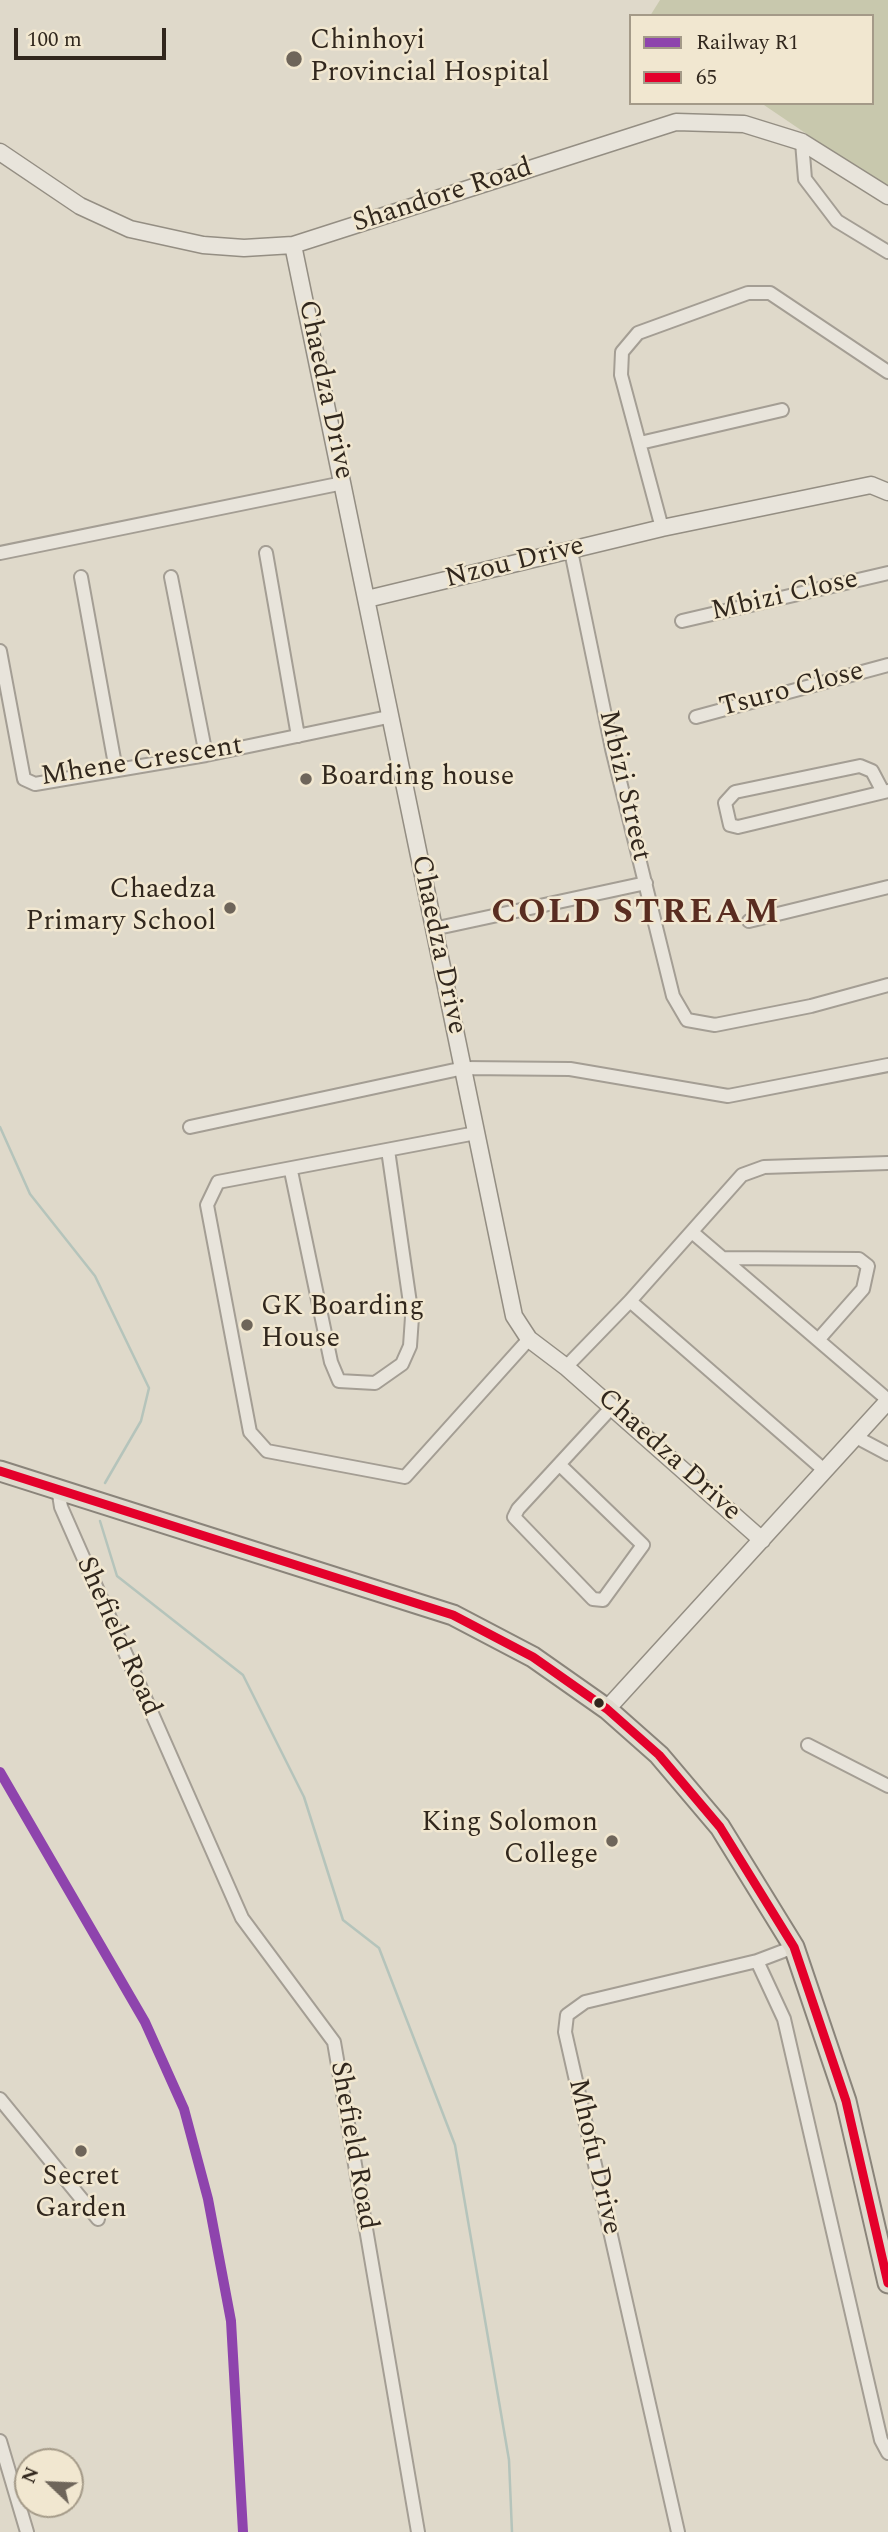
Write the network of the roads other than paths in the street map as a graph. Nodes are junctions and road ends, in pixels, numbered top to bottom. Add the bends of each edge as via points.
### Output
1 (802, 142) junction
2 (0, 152) edge
3 (888, 196) edge
4 (293, 246) junction
5 (888, 252) edge
6 (888, 372) edge
7 (782, 410) dead end
8 (640, 443) junction
9 (343, 483) junction
10 (888, 492) edge
11 (662, 528) junction
12 (571, 551) junction
13 (0, 553) edge
14 (266, 553) dead end
15 (888, 573) edge
16 (81, 577) dead end
17 (171, 577) dead end
18 (367, 599) junction
19 (682, 621) dead end
20 (0, 652) edge
21 (888, 665) edge
22 (388, 717) junction
23 (696, 717) dead end
24 (298, 736) junction
25 (206, 755) junction
26 (116, 770) junction
27 (885, 792) edge
28 (646, 883) junction
29 (888, 887) edge
30 (748, 921) dead end
31 (433, 929) junction
32 (888, 985) edge
33 (888, 1065) edge
34 (464, 1069) junction
35 (190, 1127) dead end
36 (476, 1133) junction
37 (388, 1150) junction
38 (888, 1163) edge
39 (291, 1171) junction
40 (692, 1231) junction
41 (723, 1258) junction
42 (630, 1301) junction
43 (529, 1339) junction
44 (818, 1340) junction
45 (566, 1367) junction
46 (888, 1401) edge
47 (612, 1407) junction
48 (856, 1437) junction
49 (888, 1454) edge
50 (561, 1466) junction
51 (824, 1470) junction
52 (0, 1471) edge
53 (58, 1488) junction
54 (762, 1540) junction
55 (607, 1709) junction
56 (808, 1745) dead end
57 (888, 1786) edge
58 (794, 1947) junction
59 (757, 1961) junction
60 (0, 2099) edge
61 (98, 2218) dead end
62 (888, 2283) edge
63 (0, 2441) edge
64 (888, 2453) edge
65 (27, 2532) edge
66 (418, 2532) edge
67 (678, 2532) edge

1 - 3 street, Shandore Road
1 - 4 street, Shandore Road via 744,124 676,122
1 - 5 street via 805,179 837,221
2 - 4 street, Shandore Road via 80,206 131,229 202,245
4 - 9 street, Chaedza Drive
6 - 8 street via 770,293 748,293 638,333 622,352 621,375
7 - 8 street
8 - 11 street
9 - 13 street
9 - 18 street, Chaedza Drive
10 - 11 street, Nzou Drive via 871,485
11 - 12 street, Nzou Drive
12 - 18 street, Nzou Drive
12 - 28 street, Mbizi Street via 612,749
14 - 24 street
15 - 19 street, Mbizi Close
16 - 26 street
17 - 25 street
18 - 22 street, Chaedza Drive
20 - 26 street, Mhene Crescent via 24,779 35,784
21 - 23 street, Tsuro Close
22 - 24 street, Mhene Crescent
22 - 31 street, Chaedza Drive
24 - 25 street, Mhene Crescent
25 - 26 street, Mhene Crescent
27 - 27 street via 738,827 730,824 724,803 735,792 860,766 872,771
28 - 31 street
28 - 32 street, Mbizi Street via 673,996 687,1020 715,1025
29 - 30 street
31 - 34 street, Chaedza Drive
33 - 34 street via 728,1096 570,1069
34 - 35 street
34 - 36 street, Chaedza Drive
36 - 37 street
36 - 43 street, Chaedza Drive via 514,1316
37 - 39 street
37 - 39 street via 412,1317 410,1346 402,1364 375,1383 339,1381 331,1362
38 - 40 street via 764,1167 741,1175
39 - 43 street via 218,1182 207,1205 250,1432 267,1451 405,1477
40 - 41 street
40 - 42 street
41 - 44 street
41 - 44 street via 859,1259 868,1266 863,1289
42 - 45 street
42 - 51 street
43 - 45 street, Chaedza Drive
44 - 46 street
45 - 47 street, Chaedza Drive
46 - 48 street
47 - 50 street
47 - 54 street, Chaedza Drive
48 - 49 street
48 - 51 street
50 - 50 street via 514,1517 593,1598 603,1600 643,1545
51 - 54 street
52 - 53 main road
53 - 55 main road via 453,1615 533,1657
53 - 66 street, Shefield Road via 61,1507 242,1918 334,2042
54 - 55 street
55 - 58 main road via 660,1757 720,1827
56 - 57 street
58 - 59 street, Mhofu Drive
58 - 62 main road via 846,2101
59 - 64 street via 784,2019 881,2440
59 - 67 street, Mhofu Drive via 585,2002 567,2015 565,2032
60 - 61 street
63 - 65 street

